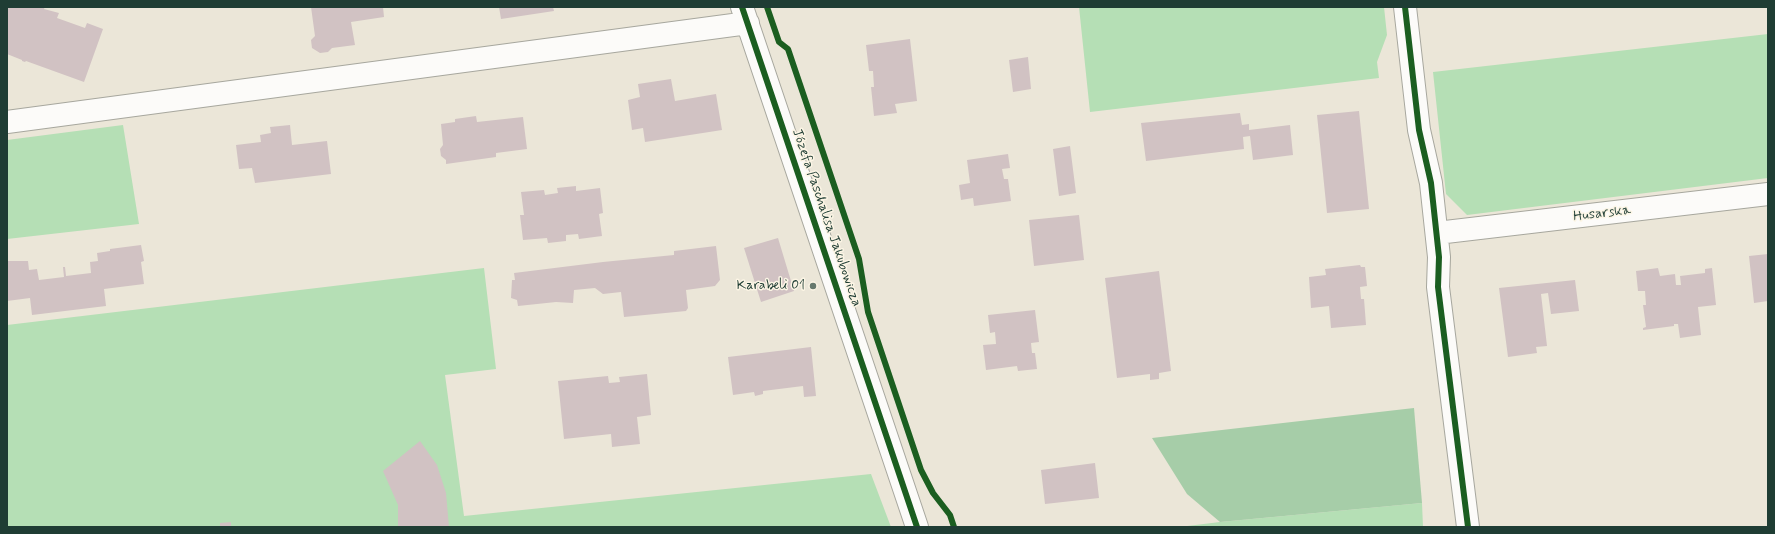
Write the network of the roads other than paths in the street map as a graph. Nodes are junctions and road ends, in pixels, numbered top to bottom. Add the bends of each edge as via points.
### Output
1 (1406, 7) edge
2 (745, 15) edge
3 (7, 122) edge
4 (1768, 194) edge
5 (1437, 234) junction
6 (917, 527) edge
7 (1468, 527) edge

1 - 5 street via 1418,130 1431,183
2 - 3 street
2 - 6 street, Józefa Paschalisa Jakubowicza
4 - 5 street, Husarska
5 - 7 street via 1438,286

